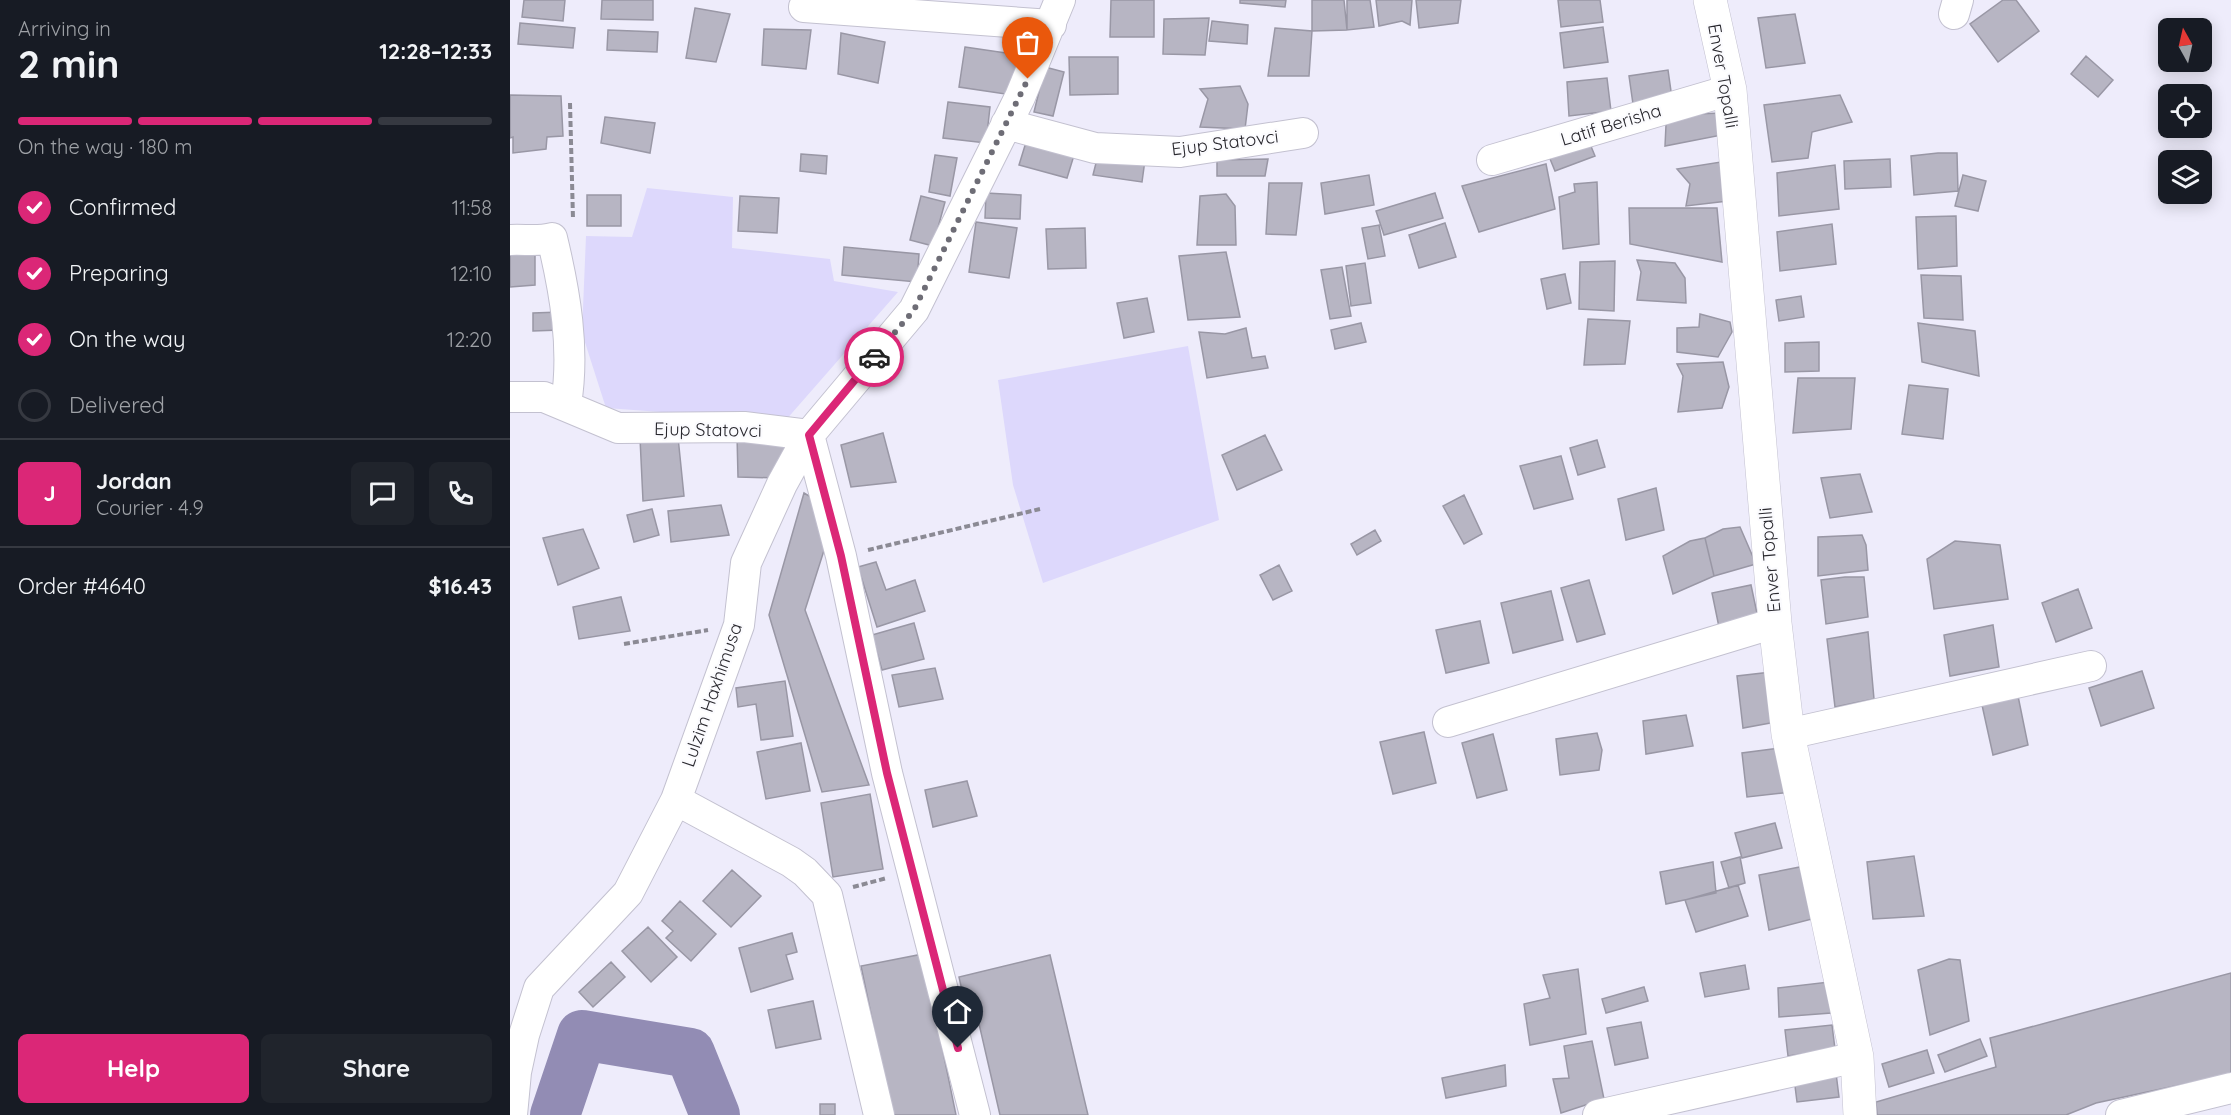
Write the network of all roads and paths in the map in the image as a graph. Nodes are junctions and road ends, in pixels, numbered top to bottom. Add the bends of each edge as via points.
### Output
1 (1710, 0) edge
2 (804, 7) dead end
3 (1056, 13) edge
4 (1730, 90) junction
5 (1006, 124) junction
6 (1303, 133) dead end
7 (1492, 160) dead end
8 (510, 240) edge
9 (510, 397) edge
10 (566, 404) junction
11 (809, 435) junction
12 (1040, 510) dead end
13 (841, 556) junction
14 (1775, 623) junction
15 (739, 625) junction
16 (624, 644) dead end
17 (2091, 666) dead end
18 (1448, 723) dead end
19 (1788, 734) junction
20 (676, 800) junction
21 (912, 870) junction
22 (827, 895) junction
23 (1857, 1057) junction
24 (2231, 1088) edge
25 (512, 1115) edge
26 (879, 1115) edge
27 (975, 1115) edge
28 (1598, 1115) edge
29 (1860, 1115) edge
30 (2121, 1115) edge

1 - 4 main road, Enver Topalli
2 - 3 street
3 - 5 street
4 - 7 street, Latif Berisha
4 - 14 main road, Enver Topalli
5 - 6 street, Ejup Statovci via 1095,148 1180,152
5 - 11 street via 914,310
8 - 10 street via 552,238 565,289 570,378
9 - 10 street, Ejup Statovci via 544,397
10 - 11 street, Ejup Statovci via 618,428 744,427
11 - 13 street
11 - 15 street, Lulzim Haxhimusa via 746,563
12 - 13 path
13 - 21 street
14 - 18 street
14 - 19 main road, Enver Topalli
15 - 16 path
15 - 20 street, Lulzim Haxhimusa
17 - 19 street
19 - 23 main road, Enver Topalli
20 - 22 street via 791,862
20 - 25 street, Lulzim Haxhimusa via 628,893 539,988 516,1072
21 - 22 path
21 - 27 street
22 - 26 street
23 - 28 street
23 - 29 main road, Enver Topalli
24 - 30 street

